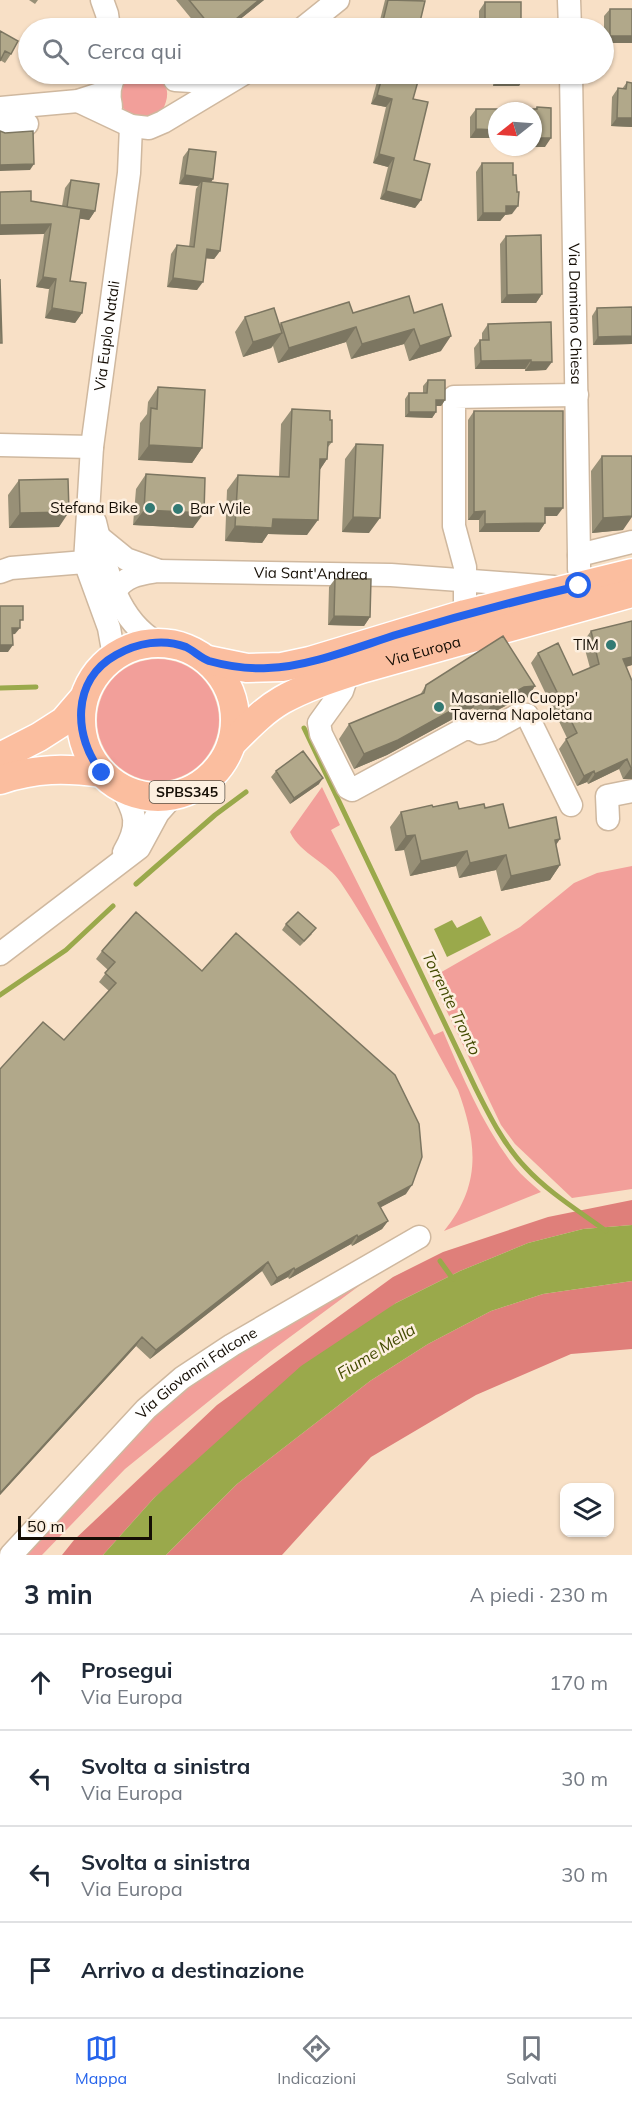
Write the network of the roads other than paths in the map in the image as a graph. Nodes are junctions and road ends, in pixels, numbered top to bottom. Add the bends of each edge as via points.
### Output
1 (338, 0) edge
2 (569, 0) edge
3 (316, 18) edge
4 (570, 18) edge
5 (106, 84) edge
6 (112, 84) edge
7 (175, 84) edge
8 (224, 84) edge
9 (571, 84) edge
10 (78, 101) junction
11 (0, 108) edge
12 (163, 121) junction
13 (27, 124) dead end
14 (127, 124) junction
15 (0, 125) edge
16 (129, 173) junction
17 (577, 395) junction
18 (0, 445) edge
19 (92, 447) junction
20 (90, 500) junction
21 (99, 537) junction
22 (632, 542) edge
23 (579, 555) junction
24 (85, 562) junction
25 (158, 571) junction
26 (0, 572) edge
27 (632, 573) edge
28 (464, 580) junction
29 (573, 587) junction
30 (115, 591) junction
31 (632, 593) edge
32 (465, 614) junction
33 (156, 642) junction
34 (114, 656) junction
35 (207, 660) junction
36 (348, 673) junction
37 (83, 699) junction
38 (232, 743) junction
39 (0, 758) edge
40 (0, 780) edge
41 (111, 781) junction
42 (632, 791) edge
43 (172, 796) junction
44 (571, 805) dead end
45 (608, 819) dead end
46 (118, 863) junction
47 (0, 954) edge
48 (419, 1237) dead end
49 (11, 1555) edge

1 - 3 street
2 - 4 street
5 - 10 street
6 - 14 street via 112,108
7 - 12 street, Via Euplo Natali via 178,96 173,111
8 - 12 street
9 - 17 street, Via Damiano Chiesa
10 - 11 street
10 - 14 street
12 - 14 street via 149,128
12 - 16 street, Via Euplo Natali
13 - 15 street
14 - 16 street, Via Euplo Natali
16 - 19 street, Via Euplo Natali
17 - 23 street, Via Damiano Chiesa
17 - 28 street via 454,397 454,526 465,567
18 - 19 street
19 - 20 street, Via Euplo Natali
20 - 21 street, Via Euplo Natali
20 - 24 street, Via Euplo Natali
21 - 25 street, Via Sant'Andrea via 126,559
21 - 30 street, Via Euplo Natali
22 - 23 street
23 - 29 street
24 - 26 street
24 - 34 street, Via Euplo Natali via 109,628
25 - 28 street, Via Sant'Andrea
25 - 30 street, Via Sant'Andrea via 130,576
27 - 29 main road, Via Europa / SPBS345
28 - 29 street, Via Sant'Andrea
28 - 32 street
29 - 32 main road, Via Europa / SPBS345
30 - 33 street, Via Euplo Natali via 131,621
31 - 36 main road, Via Europa / SPBS345
32 - 35 main road, Via Europa / SPBS345 via 282,667 247,668
33 - 34 main road, Via Europa / SPBS345 via 134,646
33 - 35 main road, Via Europa / SPBS345 via 183,646
34 - 37 main road, Via Europa / SPBS345 via 95,675
35 - 38 main road, Via Europa / SPBS345 via 218,671 232,698
36 - 38 main road, Via Europa / SPBS345 via 281,700
36 - 44 street via 342,691 320,723 321,734 348,788 356,790 464,729 480,733 520,714 527,715
37 - 39 main road, Via Europa / SPBS345 via 64,721
37 - 41 main road, Via Europa / SPBS345 via 83,739 94,763
38 - 43 main road, Via Europa / SPBS345 via 210,778
40 - 41 main road, Via Europa / SPBS345 via 50,769
41 - 43 main road, Via Europa / SPBS345 via 137,795
41 - 46 street via 132,806 135,826
42 - 45 street via 607,796
43 - 46 street via 139,848
46 - 47 street
48 - 49 street, Via Giovanni Falcone via 182,1378 146,1408

